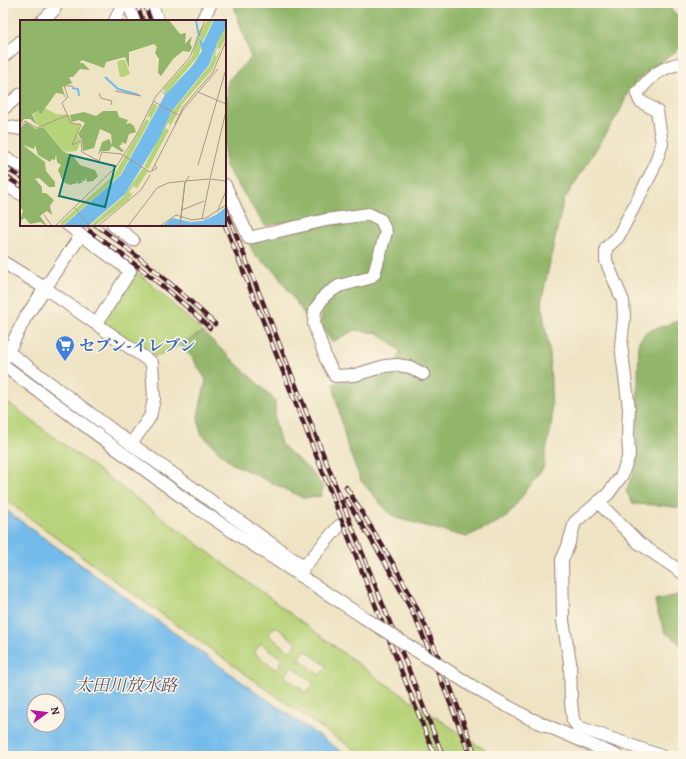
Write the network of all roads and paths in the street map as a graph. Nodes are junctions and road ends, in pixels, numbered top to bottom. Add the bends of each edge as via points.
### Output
1 (57, 3) edge
2 (123, 3) edge
3 (129, 3) edge
4 (151, 3) edge
5 (211, 3) edge
6 (43, 20) edge
7 (115, 20) edge
8 (136, 20) edge
9 (158, 20) edge
10 (202, 20) edge
11 (20, 42) edge
12 (3, 57) edge
13 (683, 63) edge
14 (20, 95) edge
15 (3, 109) edge
16 (3, 126) edge
17 (20, 129) edge
18 (3, 156) edge
19 (20, 165) edge
20 (3, 184) edge
21 (226, 187) edge
22 (20, 193) edge
23 (69, 226) edge
24 (114, 226) edge
25 (81, 235) junction
26 (133, 240) dead end
27 (3, 262) edge
28 (45, 288) junction
29 (97, 323) junction
30 (4, 353) edge
31 (3, 364) edge
32 (423, 374) dead end
33 (131, 444) junction
34 (598, 502) junction
35 (339, 526) dead end
36 (302, 572) junction
37 (683, 573) edge
38 (616, 756) edge
39 (661, 756) edge

1 - 6 street via 54,10
2 - 7 street
3 - 8 street
4 - 9 street
5 - 10 street
11 - 12 street
13 - 34 street via 660,70 637,94 640,101 657,112 662,144 653,170 618,237 606,248 606,261 623,301 621,344 629,409 630,455 622,475 608,494
14 - 15 street
16 - 17 street
18 - 19 street
20 - 22 street
21 - 32 street via 249,238 326,220 369,214 382,220 386,232 374,274 369,278 339,286 325,295 315,310 314,324 326,359 336,376 355,375 397,365 410,366
23 - 25 street
24 - 26 street
25 - 28 street
25 - 29 street via 130,271
27 - 28 street
28 - 29 street
28 - 30 street
29 - 33 street via 152,363 154,399 150,418
30 - 33 street
31 - 36 street via 194,506
33 - 36 street
34 - 37 street via 639,543
34 - 39 street via 575,522 562,560 563,621 570,662 573,720 578,727
35 - 36 street
36 - 38 street, bridge via 363,617 480,691 529,718

